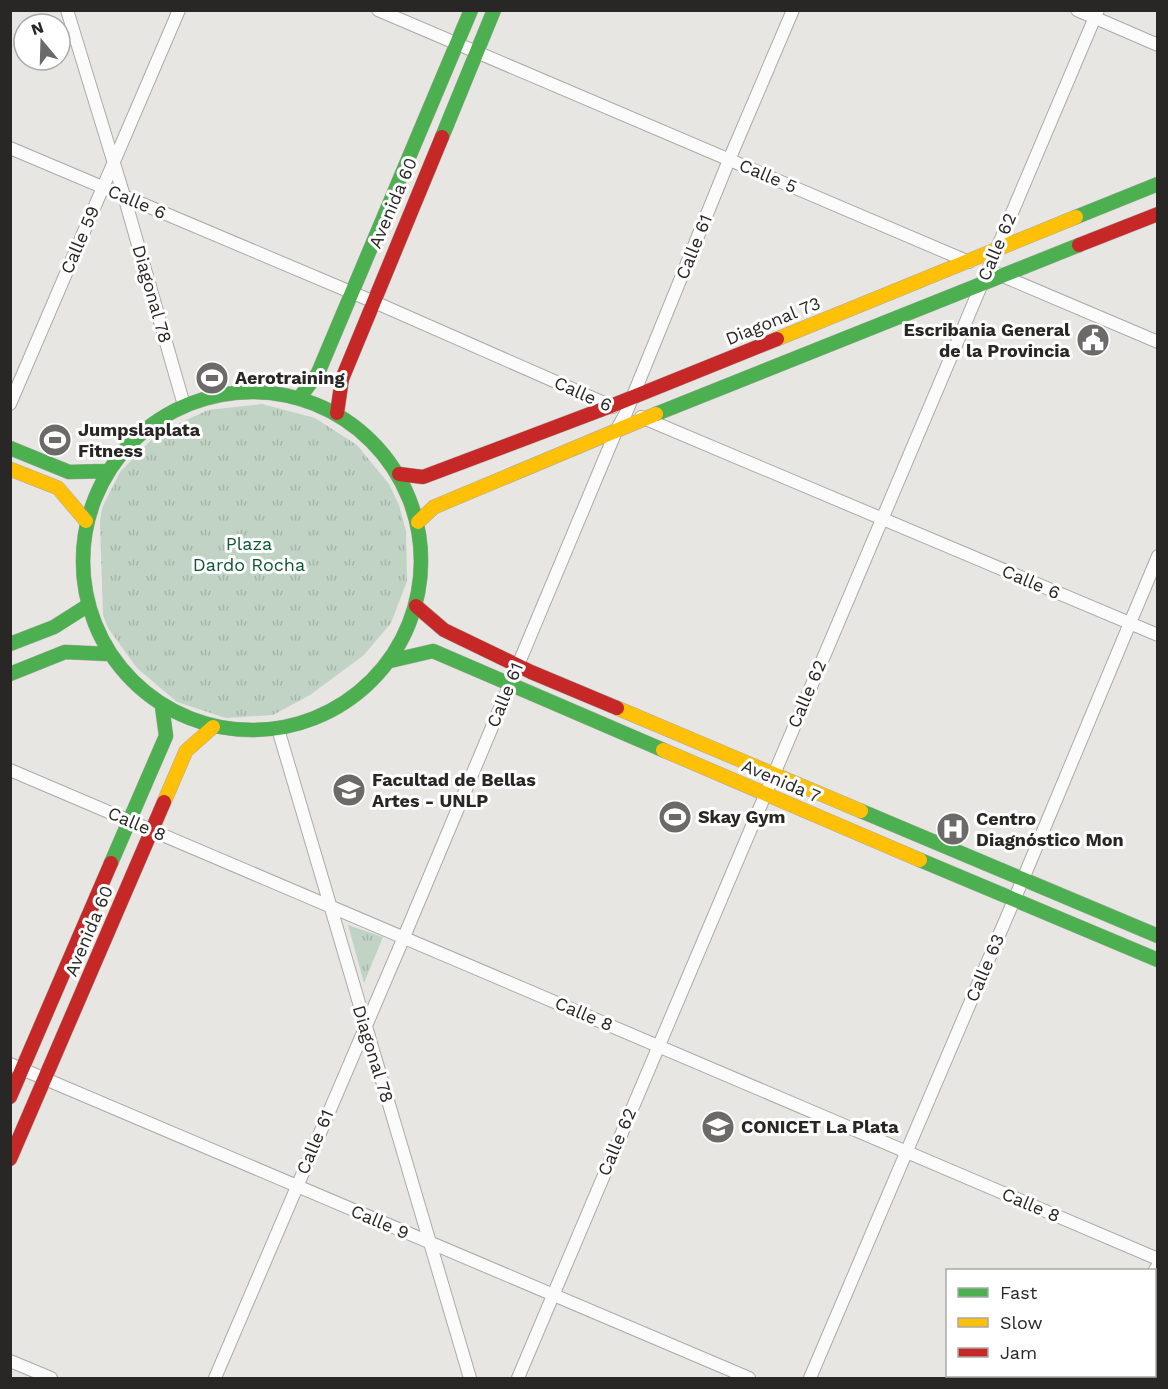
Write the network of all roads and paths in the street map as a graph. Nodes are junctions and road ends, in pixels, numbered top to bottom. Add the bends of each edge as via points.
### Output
1 (67, 10) edge
2 (179, 10) edge
3 (378, 10) edge
4 (471, 10) edge
5 (494, 10) edge
6 (793, 10) edge
7 (1077, 10) edge
8 (1096, 14) edge
9 (456, 44) junction
10 (1158, 45) edge
11 (476, 52) junction
12 (10, 148) edge
13 (729, 160) junction
14 (114, 163) junction
15 (1158, 184) edge
16 (103, 188) junction
17 (124, 196) junction
18 (1158, 214) edge
19 (996, 250) junction
20 (967, 261) junction
21 (987, 270) junction
22 (1003, 276) junction
23 (981, 285) junction
24 (350, 293) junction
25 (372, 301) junction
26 (1158, 342) edge
27 (318, 373) junction
28 (342, 379) junction
29 (300, 397) junction
30 (632, 398) junction
31 (10, 404) edge
32 (184, 405) junction
33 (611, 406) junction
34 (626, 412) junction
35 (337, 413) junction
36 (643, 418) junction
37 (617, 429) junction
38 (10, 448) edge
39 (10, 469) edge
40 (107, 471) junction
41 (399, 474) junction
42 (424, 486) junction
43 (434, 507) junction
44 (881, 518) junction
45 (86, 521) junction
46 (418, 522) junction
47 (1158, 556) edge
48 (87, 606) junction
49 (416, 606) junction
50 (1130, 624) junction
51 (54, 627) junction
52 (1158, 635) edge
53 (10, 644) edge
54 (65, 652) junction
55 (108, 654) junction
56 (390, 661) junction
57 (517, 666) junction
58 (10, 674) edge
59 (509, 684) junction
60 (162, 706) junction
61 (213, 727) junction
62 (278, 729) junction
63 (10, 770) edge
64 (773, 774) junction
65 (765, 794) junction
66 (129, 820) junction
67 (152, 830) junction
68 (1023, 879) junction
69 (1014, 900) junction
70 (329, 906) junction
71 (1158, 936) edge
72 (404, 937) junction
73 (1158, 960) edge
74 (365, 1028) junction
75 (658, 1045) junction
76 (16, 1067) edge
77 (45, 1079) junction
78 (10, 1097) edge
79 (906, 1152) junction
80 (10, 1159) edge
81 (297, 1186) junction
82 (429, 1243) junction
83 (1158, 1259) edge
84 (553, 1295) junction
85 (10, 1361) edge
86 (51, 1378) edge
87 (215, 1378) edge
88 (470, 1378) edge
89 (518, 1378) edge
90 (749, 1378) edge
91 (810, 1378) edge

1 - 14 street, Diagonal 78
2 - 14 street, Calle 59
3 - 9 street, Calle 5
4 - 9 main road, Avenida 60
5 - 11 main road, Avenida 60
6 - 13 street, Calle 61
7 - 8 street
8 - 10 street
8 - 19 street, Calle 62
9 - 11 street, Calle 5
9 - 24 main road, Avenida 60
11 - 13 street, Calle 5
11 - 25 main road, Avenida 60
12 - 16 street, Calle 6
13 - 20 street, Calle 5
13 - 30 street, Calle 61
14 - 16 street, Calle 59
14 - 17 street, Diagonal 78
15 - 19 main road, Diagonal 73
16 - 17 street, Calle 6
16 - 31 street, Calle 59
17 - 24 street, Calle 6
17 - 32 street, Diagonal 78
18 - 22 main road
19 - 20 main road, Diagonal 73
19 - 21 street, Calle 62
20 - 21 street, Calle 5
20 - 30 main road, Diagonal 73
21 - 22 street, Calle 5
21 - 23 street, Calle 62
22 - 23 main road
22 - 26 street, Calle 5
23 - 36 main road
23 - 44 street, Calle 62
24 - 25 street, Calle 6
24 - 27 main road, Avenida 60
25 - 28 main road, Avenida 60
25 - 33 street, Calle 6
27 - 28 main road via 327,380
27 - 29 main road, Avenida 60
28 - 35 main road, Avenida 60
29 - 32 main road via 246,391
29 - 35 main road
30 - 33 main road, Diagonal 73
30 - 34 street, Calle 61
32 - 40 main road via 135,437
33 - 34 street, Calle 6
33 - 42 main road, Diagonal 73
34 - 36 street, Calle 6
34 - 37 street, Calle 61
35 - 41 main road
36 - 37 main road
36 - 44 street, Calle 6
37 - 43 main road
37 - 57 street, Calle 61
38 - 40 main road via 69,472
39 - 45 main road via 58,488
40 - 45 main road
41 - 42 main road, Diagonal 73
41 - 46 main road
42 - 43 main road
43 - 46 main road
44 - 50 street, Calle 6
44 - 64 street, Calle 62
45 - 48 main road
46 - 49 main road
47 - 50 street, Calle 63
48 - 51 main road
48 - 55 main road
49 - 56 main road
49 - 57 main road, Avenida 7 via 444,630
50 - 52 street, Calle 6
50 - 68 street, Calle 63
51 - 53 main road
51 - 54 main road via 66,639
54 - 55 main road
54 - 58 main road
55 - 60 main road
56 - 59 main road, Avenida 7 via 433,651
56 - 62 main road via 369,685 343,705
57 - 59 street, Calle 61
57 - 64 main road, Avenida 7
59 - 65 main road, Avenida 7
59 - 72 street, Calle 61
60 - 61 main road
60 - 66 main road, Avenida 60 via 166,736
61 - 62 main road
61 - 67 main road, Avenida 60 via 186,751
62 - 70 street, Diagonal 78
63 - 66 street, Calle 8
64 - 65 street, Calle 62
64 - 68 main road, Avenida 7
65 - 69 main road, Avenida 7
65 - 75 street, Calle 62
66 - 67 street, Calle 8
66 - 76 main road, Avenida 60
67 - 70 street, Calle 8
67 - 77 main road, Avenida 60
68 - 69 street, Calle 63
68 - 71 main road, Avenida 7
69 - 73 main road, Avenida 7
69 - 79 street, Calle 63
70 - 72 street, Calle 8
70 - 74 street, Diagonal 78
72 - 74 street, Calle 61
72 - 75 street, Calle 8
74 - 81 street, Calle 61
74 - 82 street, Diagonal 78
75 - 79 street, Calle 8
75 - 84 street, Calle 62
76 - 77 street, Calle 9
76 - 78 main road, Avenida 60
77 - 80 main road, Avenida 60
77 - 81 street, Calle 9
79 - 83 street, Calle 8
79 - 91 street, Calle 63
81 - 82 street, Calle 9
81 - 87 street, Calle 61
82 - 84 street, Calle 9
82 - 88 street, Diagonal 78
84 - 89 street, Calle 62
84 - 90 street, Calle 9
85 - 86 street

